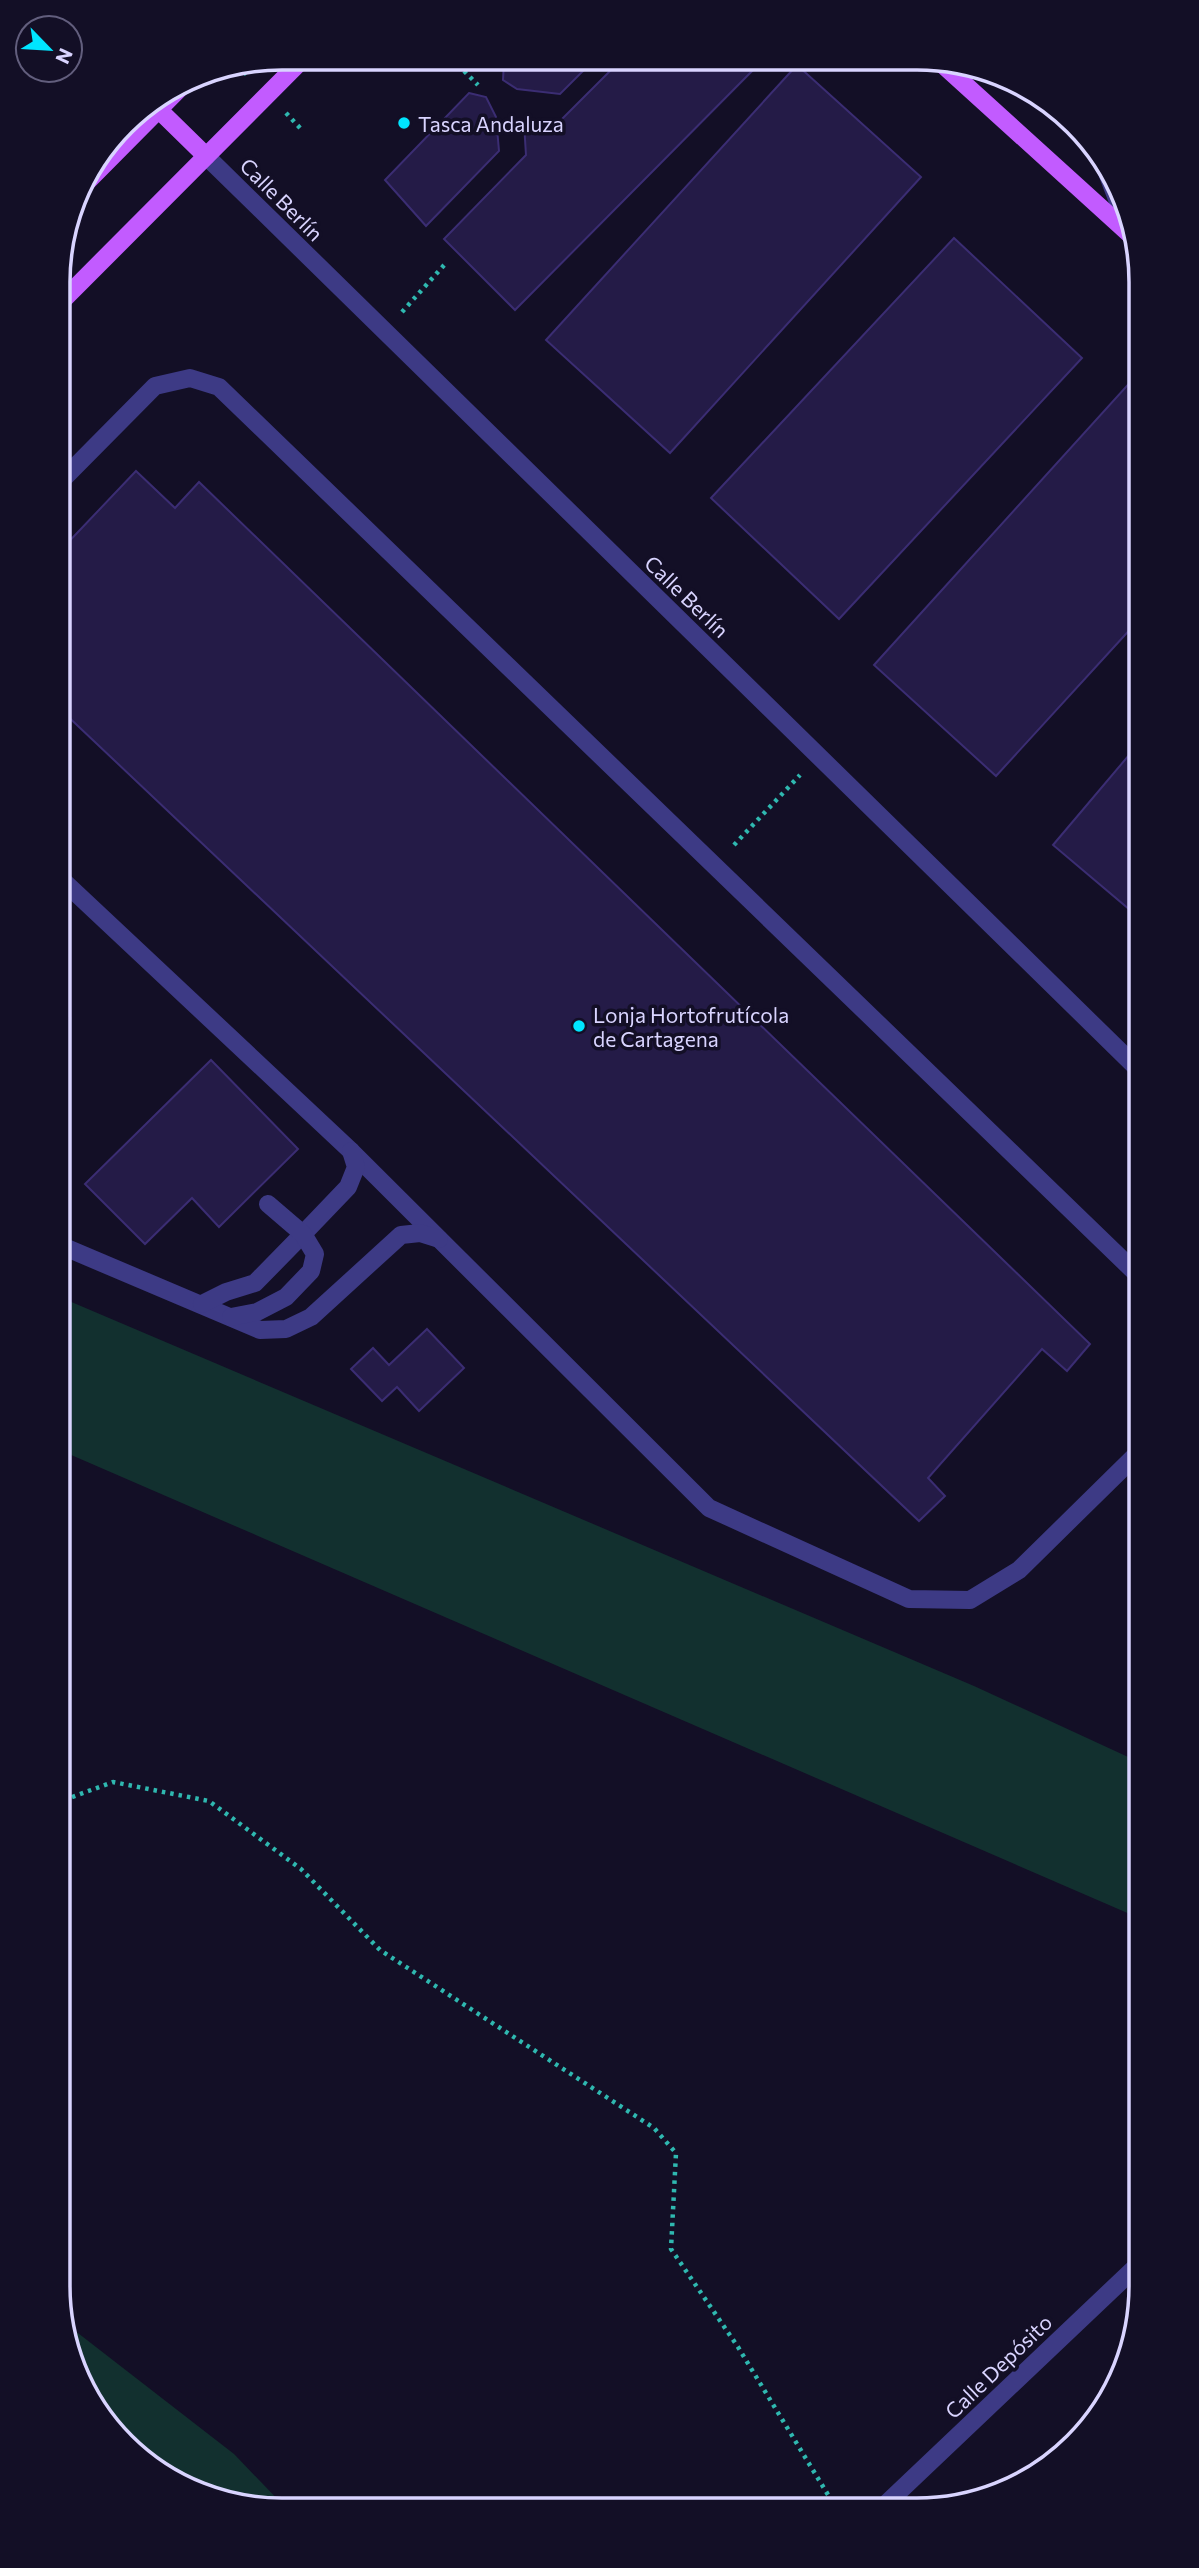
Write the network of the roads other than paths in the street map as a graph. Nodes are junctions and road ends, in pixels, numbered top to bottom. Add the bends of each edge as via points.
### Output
1 (292, 70) edge
2 (953, 73) edge
3 (159, 110) edge
4 (206, 156) junction
5 (1122, 228) edge
6 (70, 293) edge
7 (70, 472) edge
8 (70, 887) edge
9 (1129, 1060) edge
10 (351, 1152) junction
11 (268, 1204) dead end
12 (303, 1234) junction
13 (442, 1240) junction
14 (70, 1249) edge
15 (1129, 1266) edge
16 (202, 1304) junction
17 (230, 1317) junction
18 (1129, 1462) edge
19 (1129, 2273) edge
20 (892, 2498) edge

1 - 4 main road
2 - 5 main road
3 - 4 main road
4 - 6 main road
4 - 9 street, Calle Berlín
7 - 15 street via 155,386 190,378 219,387
8 - 10 street
10 - 12 street via 356,1167 348,1187
10 - 13 street
11 - 12 street
12 - 16 street via 255,1283
12 - 17 street via 315,1254 311,1271 286,1297 257,1312
13 - 17 street via 420,1233 401,1235 311,1317 286,1329 260,1330
13 - 18 street via 709,1508 909,1599 971,1600 1019,1570
14 - 16 street
16 - 17 street
19 - 20 street, Calle Depósito

